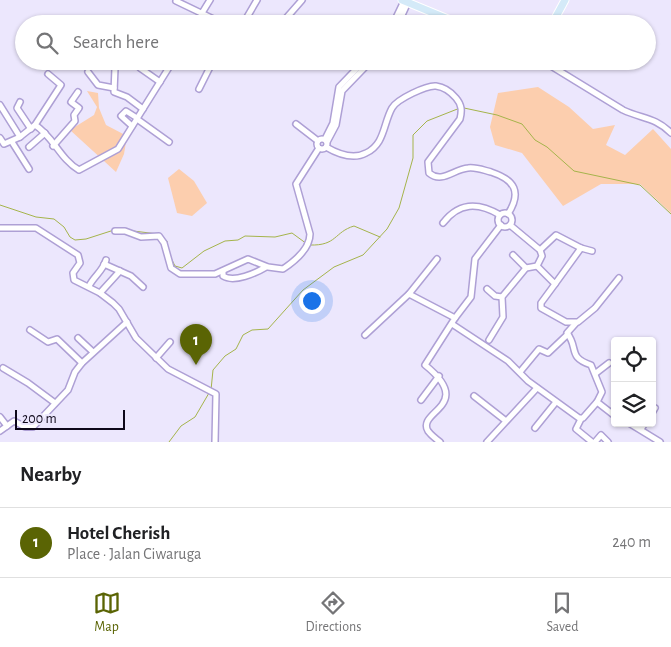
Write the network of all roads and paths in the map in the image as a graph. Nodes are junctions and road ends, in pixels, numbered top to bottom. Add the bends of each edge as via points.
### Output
1 (210, 0) edge
2 (257, 0) edge
3 (302, 0) edge
4 (565, 0) edge
5 (176, 1) edge
6 (405, 1) edge
7 (202, 13) junction
8 (206, 15) edge
9 (248, 15) edge
10 (289, 15) edge
11 (398, 15) edge
12 (401, 15) edge
13 (438, 15) edge
14 (557, 15) edge
15 (115, 70) edge
16 (143, 70) edge
17 (167, 70) edge
18 (208, 70) edge
19 (358, 70) edge
20 (360, 70) edge
21 (558, 70) edge
22 (88, 72) dead end
23 (356, 73) junction
24 (48, 74) dead end
25 (160, 82) junction
26 (114, 88) junction
27 (199, 89) dead end
28 (78, 92) dead end
29 (20, 102) dead end
30 (0, 105) edge
31 (143, 109) junction
32 (137, 119) junction
33 (296, 124) dead end
34 (132, 126) junction
35 (33, 127) junction
36 (45, 134) junction
37 (671, 134) edge
38 (20, 137) junction
39 (0, 138) edge
40 (318, 141) junction
41 (12, 142) junction
42 (169, 142) dead end
43 (326, 143) junction
44 (2, 146) edge
45 (53, 146) junction
46 (29, 147) dead end
47 (319, 148) junction
48 (30, 169) dead end
49 (508, 214) junction
50 (500, 215) junction
51 (443, 223) dead end
52 (510, 225) junction
53 (501, 226) junction
54 (0, 228) edge
55 (115, 231) dead end
56 (581, 248) junction
57 (540, 250) junction
58 (592, 251) dead end
59 (513, 255) dead end
60 (437, 259) dead end
61 (538, 266) junction
62 (266, 267) junction
63 (526, 268) junction
64 (120, 271) junction
65 (223, 271) junction
66 (619, 278) dead end
67 (555, 284) junction
68 (89, 286) junction
69 (143, 287) dead end
70 (488, 289) dead end
71 (100, 293) junction
72 (409, 294) junction
73 (502, 297) junction
74 (455, 318) junction
75 (127, 322) junction
76 (576, 322) junction
77 (452, 324) junction
78 (30, 330) dead end
79 (365, 334) dead end
80 (568, 334) junction
81 (78, 338) dead end
82 (489, 340) dead end
83 (170, 342) dead end
84 (93, 352) junction
85 (156, 358) junction
86 (608, 363) dead end
87 (82, 364) junction
88 (3, 368) dead end
89 (520, 372) junction
90 (596, 373) junction
91 (439, 376) junction
92 (537, 388) junction
93 (474, 396) dead end
94 (420, 400) dead end
95 (556, 402) junction
96 (597, 402) junction
97 (55, 403) junction
98 (611, 413) edge
99 (0, 417) edge
100 (581, 419) junction
101 (506, 421) junction
102 (7, 426) junction
103 (637, 427) edge
104 (535, 428) dead end
105 (641, 429) joint
106 (0, 431) edge
107 (215, 442) edge
108 (440, 442) edge
109 (487, 442) edge
110 (594, 442) edge
111 (608, 442) edge
112 (660, 442) edge

1 - 7 street
2 - 9 street
3 - 10 street
4 - 14 main road
5 - 7 street
6 - 11 street
6 - 12 street
6 - 13 main road
7 - 8 street
15 - 26 street
16 - 25 street
17 - 25 street
18 - 27 street
19 - 23 street
20 - 23 street
21 - 37 street via 623,110 654,120
22 - 26 street via 98,85
23 - 43 street via 338,89
24 - 35 street via 61,85
25 - 31 street
26 - 31 street via 114,92
28 - 45 street via 71,102 79,108 74,115 75,121
29 - 35 street via 18,109
30 - 38 street
31 - 32 street
32 - 34 street
32 - 34 street via 126,110 121,116
32 - 42 street
33 - 40 street
34 - 45 street via 118,149 79,170
35 - 36 street
35 - 38 street
36 - 45 street
36 - 46 street
38 - 41 street
39 - 44 street
40 - 43 street
40 - 47 street
41 - 44 street
41 - 48 street
43 - 47 street
43 - 49 street via 350,156 365,154 379,143 394,106 408,96 436,86 449,91 457,99 462,113 428,162 429,173 441,177 469,168 500,175 515,189 514,205
47 - 62 street via 296,184 310,234 309,244 284,269
49 - 50 street
49 - 52 street via 512,220
50 - 51 street via 488,208 472,205 454,212
50 - 53 street
52 - 53 street
52 - 57 street
53 - 74 street via 475,259 471,297
54 - 68 street via 30,226 44,231 78,255 80,263 72,277
55 - 65 street via 141,237 159,236 168,262 180,274 203,275
56 - 57 street via 556,235
56 - 58 street
56 - 67 street
57 - 61 street via 542,256
59 - 63 street
60 - 72 street
61 - 63 street
61 - 67 street
62 - 65 street via 248,259
62 - 65 street via 252,274 228,278 223,276
63 - 73 street
64 - 68 street via 105,262
64 - 69 street
64 - 71 street
66 - 76 street via 584,320
67 - 76 street via 541,303 541,308 566,322
68 - 71 street
70 - 73 street via 495,296
71 - 75 street via 119,309
72 - 74 street
72 - 79 street
73 - 82 street via 503,316
74 - 77 street
75 - 84 street
75 - 85 street via 136,338
76 - 80 street
77 - 89 street
77 - 91 street via 425,365
78 - 87 street via 48,342 57,339
80 - 89 street via 548,353 539,349
80 - 90 street via 573,339 575,355 581,362 591,365
81 - 84 street
83 - 85 street
84 - 87 street
85 - 107 street via 168,369 211,390 217,397
86 - 90 street
87 - 97 street via 68,390
88 - 97 street
89 - 92 street
90 - 96 street via 602,392
91 - 94 street
91 - 108 street via 446,396 427,425 428,431
92 - 95 street
92 - 101 street
93 - 101 street
95 - 100 street
95 - 104 street
96 - 98 street
96 - 100 street
97 - 102 street via 31,428 14,421
99 - 102 street
100 - 110 street via 576,429
101 - 109 street
102 - 106 street
103 - 105 street
105 - 112 street
110 - 111 street via 601,436

